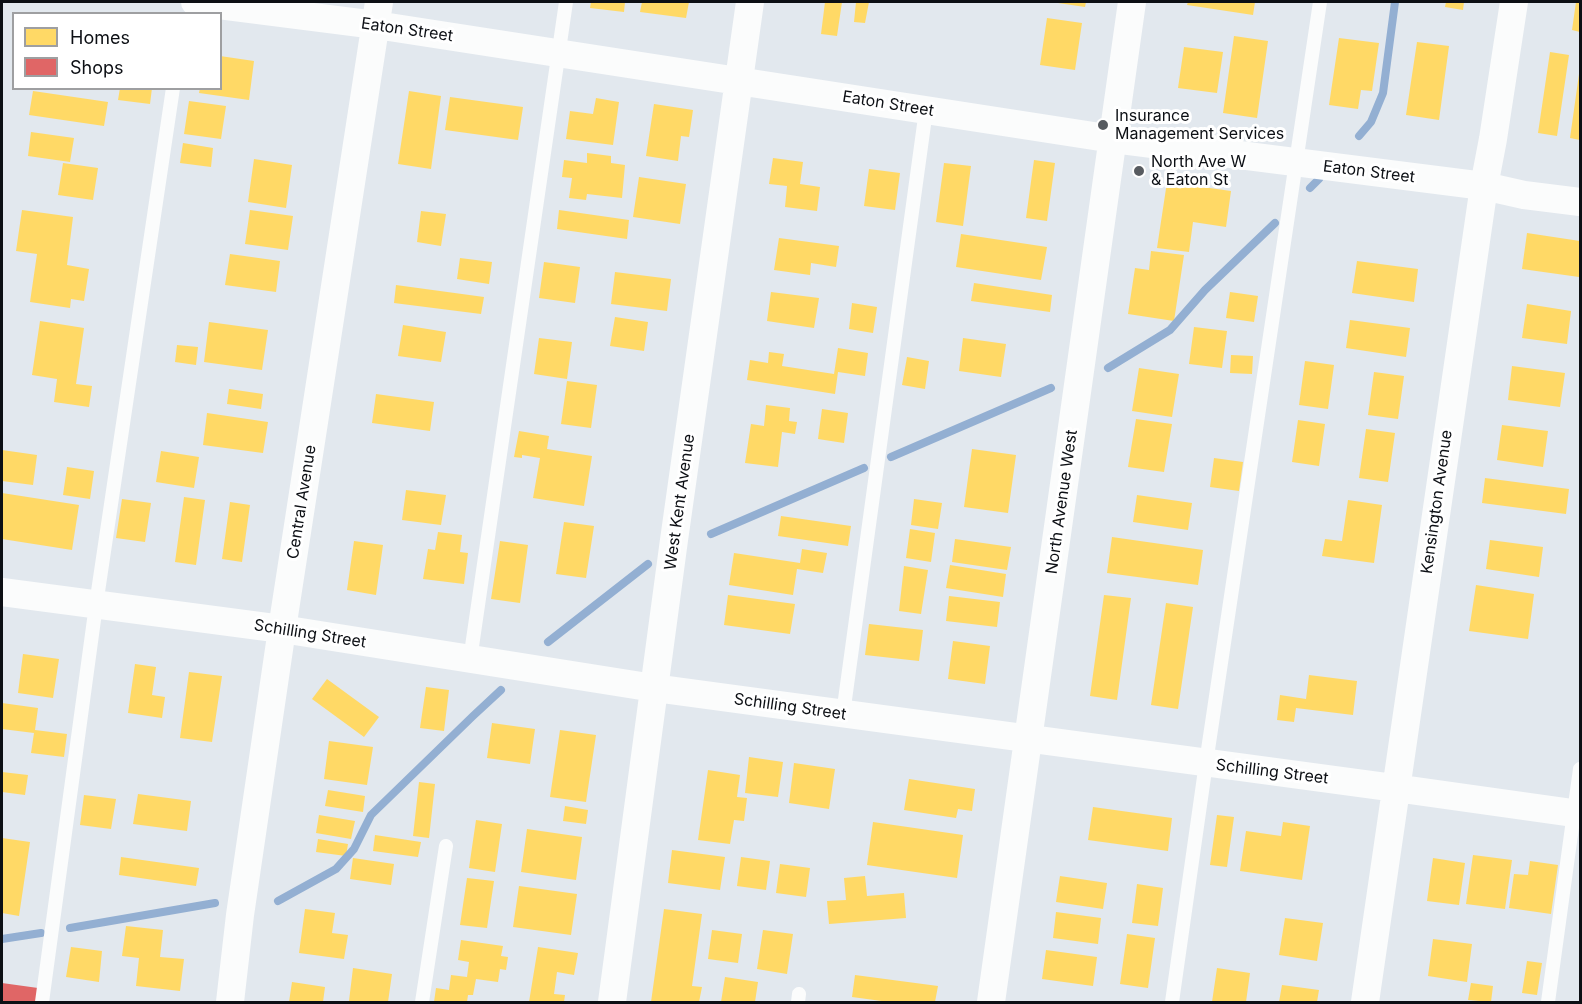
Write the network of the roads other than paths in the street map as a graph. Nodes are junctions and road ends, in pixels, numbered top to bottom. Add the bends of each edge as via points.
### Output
1 (566, 2) edge
2 (750, 2) edge
3 (1132, 2) edge
4 (1320, 2) edge
5 (1514, 2) edge
6 (188, 4) edge
7 (378, 13) edge
8 (558, 53) junction
9 (738, 81) junction
10 (172, 90) edge
11 (926, 110) junction
12 (1113, 139) junction
13 (1296, 163) junction
14 (1484, 186) junction
15 (1581, 202) edge
16 (2, 592) edge
17 (96, 605) junction
18 (282, 628) junction
19 (470, 660) junction
20 (654, 688) junction
21 (843, 714) junction
22 (1028, 739) junction
23 (1206, 763) junction
24 (1581, 769) edge
25 (1395, 788) junction
26 (1577, 814) edge
27 (446, 846) dead end
28 (42, 1002) edge
29 (230, 1002) edge
30 (422, 1002) edge
31 (612, 1002) edge
32 (991, 1002) edge
33 (1172, 1002) edge
34 (1365, 1002) edge
35 (1548, 1002) edge

1 - 8 lane
2 - 9 street, West Kent Avenue
3 - 12 street, North Avenue West
4 - 13 lane
5 - 14 street, Kensington Avenue
6 - 7 street, Eaton Street
7 - 8 street, Eaton Street
7 - 18 street, Central Avenue
8 - 9 street, Eaton Street
8 - 19 lane
9 - 11 street, Eaton Street
9 - 20 street, West Kent Avenue
10 - 17 lane
11 - 12 street, Eaton Street
11 - 21 lane
12 - 13 street, Eaton Street
12 - 22 street, North Avenue West
13 - 14 street, Eaton Street
13 - 23 lane
14 - 15 street, Eaton Street
14 - 25 street, Kensington Avenue
16 - 17 street, Schilling Street
17 - 18 street, Schilling Street
17 - 28 lane
18 - 19 street, Schilling Street
18 - 29 street, Central Avenue
19 - 20 street, Schilling Street
20 - 21 street, Schilling Street
20 - 31 street, West Kent Avenue
21 - 22 street, Schilling Street
22 - 23 street, Schilling Street
22 - 32 street, North Avenue West
23 - 25 street, Schilling Street
23 - 33 lane
24 - 26 lane
25 - 26 street, Schilling Street
25 - 34 street, Kensington Avenue
26 - 35 lane
27 - 30 lane

